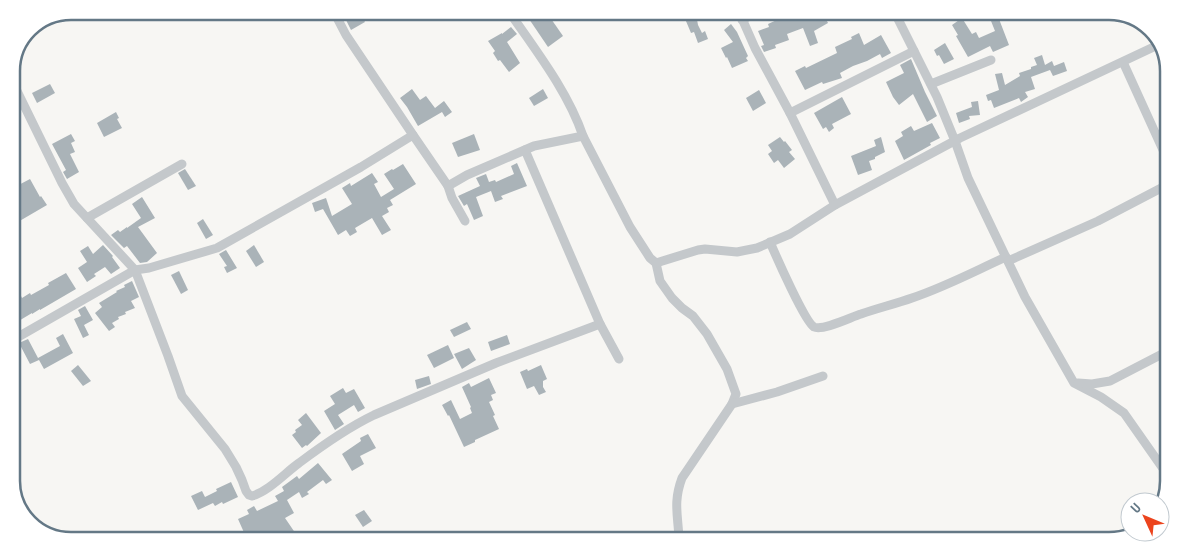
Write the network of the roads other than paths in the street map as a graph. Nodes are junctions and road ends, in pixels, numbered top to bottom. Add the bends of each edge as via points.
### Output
1 (338, 20) edge
2 (515, 20) edge
3 (742, 20) edge
4 (898, 20) edge
5 (1154, 47) edge
6 (914, 51) junction
7 (991, 60) dead end
8 (1123, 62) junction
9 (931, 84) junction
10 (20, 97) edge
11 (790, 113) junction
12 (413, 135) junction
13 (583, 136) junction
14 (955, 141) junction
15 (1160, 143) edge
16 (525, 150) junction
17 (182, 164) dead end
18 (448, 186) junction
19 (1160, 190) edge
20 (836, 206) junction
21 (87, 218) junction
22 (465, 221) dead end
23 (770, 242) junction
24 (1007, 259) junction
25 (656, 263) junction
26 (135, 270) junction
27 (600, 324) junction
28 (20, 336) edge
29 (1160, 355) edge
30 (619, 359) dead end
31 (823, 376) dead end
32 (1074, 383) junction
33 (732, 404) junction
34 (1160, 464) edge
35 (678, 532) edge

1 - 12 street
2 - 13 street via 548,68
3 - 11 street
4 - 6 street
5 - 8 street
6 - 9 street
6 - 11 street
7 - 9 street
8 - 14 street
8 - 15 street
9 - 14 street
10 - 21 street via 74,204
11 - 20 street
12 - 18 street
12 - 26 street via 217,248
13 - 16 street
13 - 25 street via 630,227
14 - 20 street
14 - 24 street via 968,178
16 - 18 street
16 - 27 street
17 - 21 street
18 - 22 street
19 - 24 street via 1098,222
20 - 23 street via 790,234
21 - 26 street
23 - 24 street via 802,310 812,326 817,328 911,298
23 - 25 street via 736,252 698,250
24 - 32 street
25 - 33 street via 660,281 707,334 728,369 736,394
26 - 27 street via 182,396 225,449 246,491 252,496 271,486 330,440 374,414
26 - 28 street
27 - 30 street
29 - 32 street via 1110,381
31 - 33 street
32 - 34 street via 1124,412
33 - 35 street via 682,478 676,503

